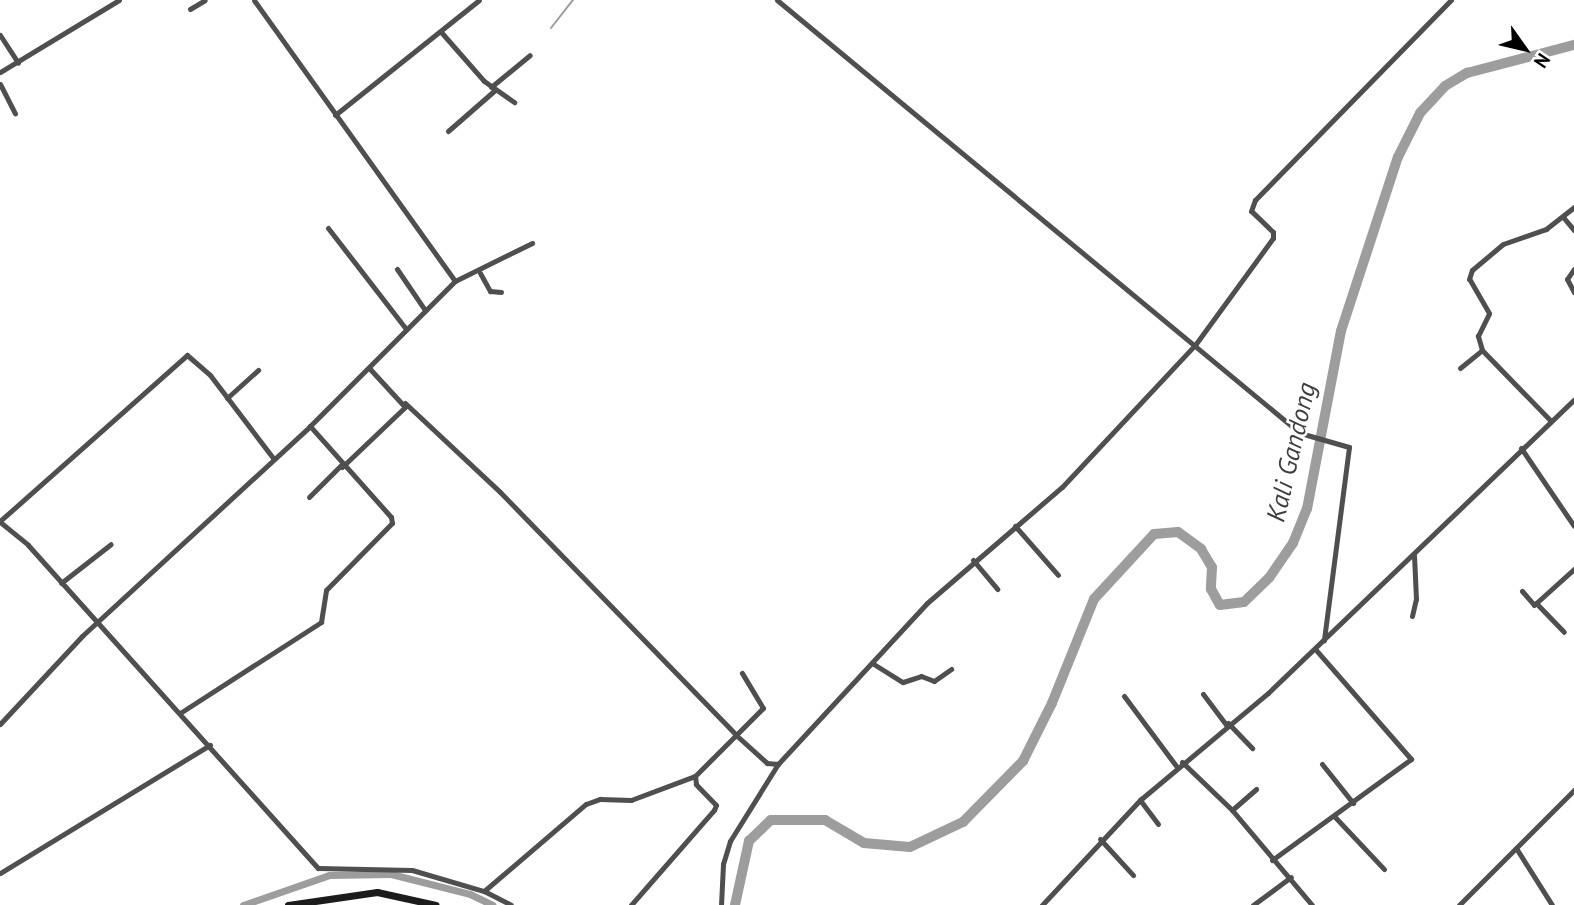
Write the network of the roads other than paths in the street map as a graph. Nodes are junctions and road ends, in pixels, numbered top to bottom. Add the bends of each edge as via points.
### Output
1 (119, 0) edge
2 (205, 0) edge
3 (254, 0) edge
4 (479, 0) edge
5 (777, 0) edge
6 (1451, 0) edge
7 (190, 9) dead end
8 (440, 32) junction
9 (0, 35) edge
10 (530, 55) dead end
11 (18, 63) junction
12 (0, 72) edge
13 (0, 84) edge
14 (493, 89) junction
15 (514, 102) dead end
16 (15, 113) dead end
17 (335, 114) junction
18 (448, 131) dead end
19 (1574, 207) edge
20 (1563, 217) junction
21 (328, 228) dead end
22 (1574, 230) edge
23 (532, 243) dead end
24 (397, 269) dead end
25 (1574, 269) edge
26 (480, 273) junction
27 (455, 281) junction
28 (501, 292) dead end
29 (1574, 292) edge
30 (425, 310) junction
31 (406, 329) junction
32 (1195, 345) junction
33 (1482, 350) junction
34 (370, 369) junction
35 (1460, 369) dead end
36 (258, 370) dead end
37 (227, 398) junction
38 (1574, 400) edge
39 (405, 404) junction
40 (1550, 420) junction
41 (310, 426) junction
42 (1521, 448) junction
43 (273, 458) junction
44 (342, 466) junction
45 (309, 497) dead end
46 (0, 521) edge
47 (1016, 526) junction
48 (1574, 526) edge
49 (111, 544) dead end
50 (1414, 555) junction
51 (974, 560) junction
52 (1574, 569) edge
53 (1058, 575) dead end
54 (61, 583) junction
55 (997, 589) dead end
56 (1522, 592) dead end
57 (1536, 604) junction
58 (1412, 616) dead end
59 (94, 624) junction
60 (1564, 632) dead end
61 (1324, 640) junction
62 (1315, 649) junction
63 (872, 663) junction
64 (951, 669) dead end
65 (742, 673) dead end
66 (1203, 694) dead end
67 (1124, 696) dead end
68 (180, 713) junction
69 (0, 724) edge
70 (1227, 724) junction
71 (736, 735) junction
72 (210, 745) junction
73 (1252, 748) dead end
74 (1182, 762) junction
75 (778, 764) junction
76 (1322, 764) dead end
77 (1177, 767) junction
78 (695, 776) junction
79 (1256, 789) dead end
80 (1574, 790) edge
81 (1140, 800) junction
82 (1353, 803) junction
83 (1233, 810) junction
84 (1334, 816) junction
85 (1158, 824) dead end
86 (1100, 839) junction
87 (1516, 848) junction
88 (1272, 860) junction
89 (1384, 869) dead end
90 (0, 873) edge
91 (1133, 875) dead end
92 (1291, 877) junction
93 (484, 891) junction
94 (288, 905) edge
95 (436, 905) edge
96 (511, 905) edge
97 (631, 905) edge
98 (721, 905) edge
99 (1042, 905) edge
100 (1253, 905) edge
101 (1312, 905) edge
102 (1459, 905) edge
103 (1552, 905) edge

1 - 11 street
2 - 7 street
3 - 17 street
4 - 8 street
5 - 32 street
6 - 32 street via 1316,132 1255,200 1251,211 1273,232 1273,238
8 - 14 street
8 - 17 street
9 - 11 street
10 - 14 street
11 - 12 street
13 - 16 street
14 - 15 street
14 - 18 street
17 - 27 street
19 - 20 street
20 - 22 street
20 - 33 street via 1546,229 1503,244 1472,270 1470,281 1490,317 1478,336
21 - 31 street
23 - 26 street
24 - 30 street
25 - 29 street via 1567,279
26 - 27 street
26 - 28 street via 490,291
27 - 30 street
30 - 31 street
31 - 34 street
32 - 47 street via 1062,487
32 - 61 street via 1300,433 1350,449
33 - 35 street
33 - 40 street
34 - 39 street
34 - 41 street
36 - 37 street
37 - 43 street
37 - 46 street via 192,357 178,358
38 - 40 street
39 - 44 street via 403,412
39 - 71 street via 490,482
40 - 42 street
41 - 43 street
41 - 44 street
42 - 48 street
42 - 50 street
43 - 59 street
44 - 45 street
44 - 68 street via 391,517 390,526 326,590 321,622
46 - 54 street
47 - 51 street
47 - 53 street
49 - 54 street
50 - 58 street
50 - 61 street
51 - 55 street
51 - 63 street
52 - 57 street
54 - 59 street
56 - 57 street
57 - 60 street
59 - 68 street
59 - 69 street
61 - 62 street
62 - 70 street
62 - 82 street via 1411,759
63 - 64 street via 903,682 921,676 934,681
63 - 75 street
65 - 71 street via 763,708
66 - 70 street
67 - 77 street
68 - 72 street
70 - 73 street
70 - 74 street
71 - 75 street via 767,763
71 - 78 street
72 - 90 street
72 - 93 street via 320,870 367,866 412,870
74 - 77 street
74 - 83 street
75 - 98 street via 730,841 723,864
76 - 82 street
77 - 81 street
78 - 93 street via 631,800 600,799 586,804
78 - 97 street via 696,784 716,804 715,810
79 - 83 street
80 - 87 street
81 - 85 street
81 - 86 street
82 - 84 street
83 - 88 street
84 - 88 street
84 - 89 street
86 - 91 street
86 - 99 street
87 - 102 street
87 - 103 street
88 - 92 street
92 - 100 street
92 - 101 street
93 - 96 street
94 - 95 street via 377,892

